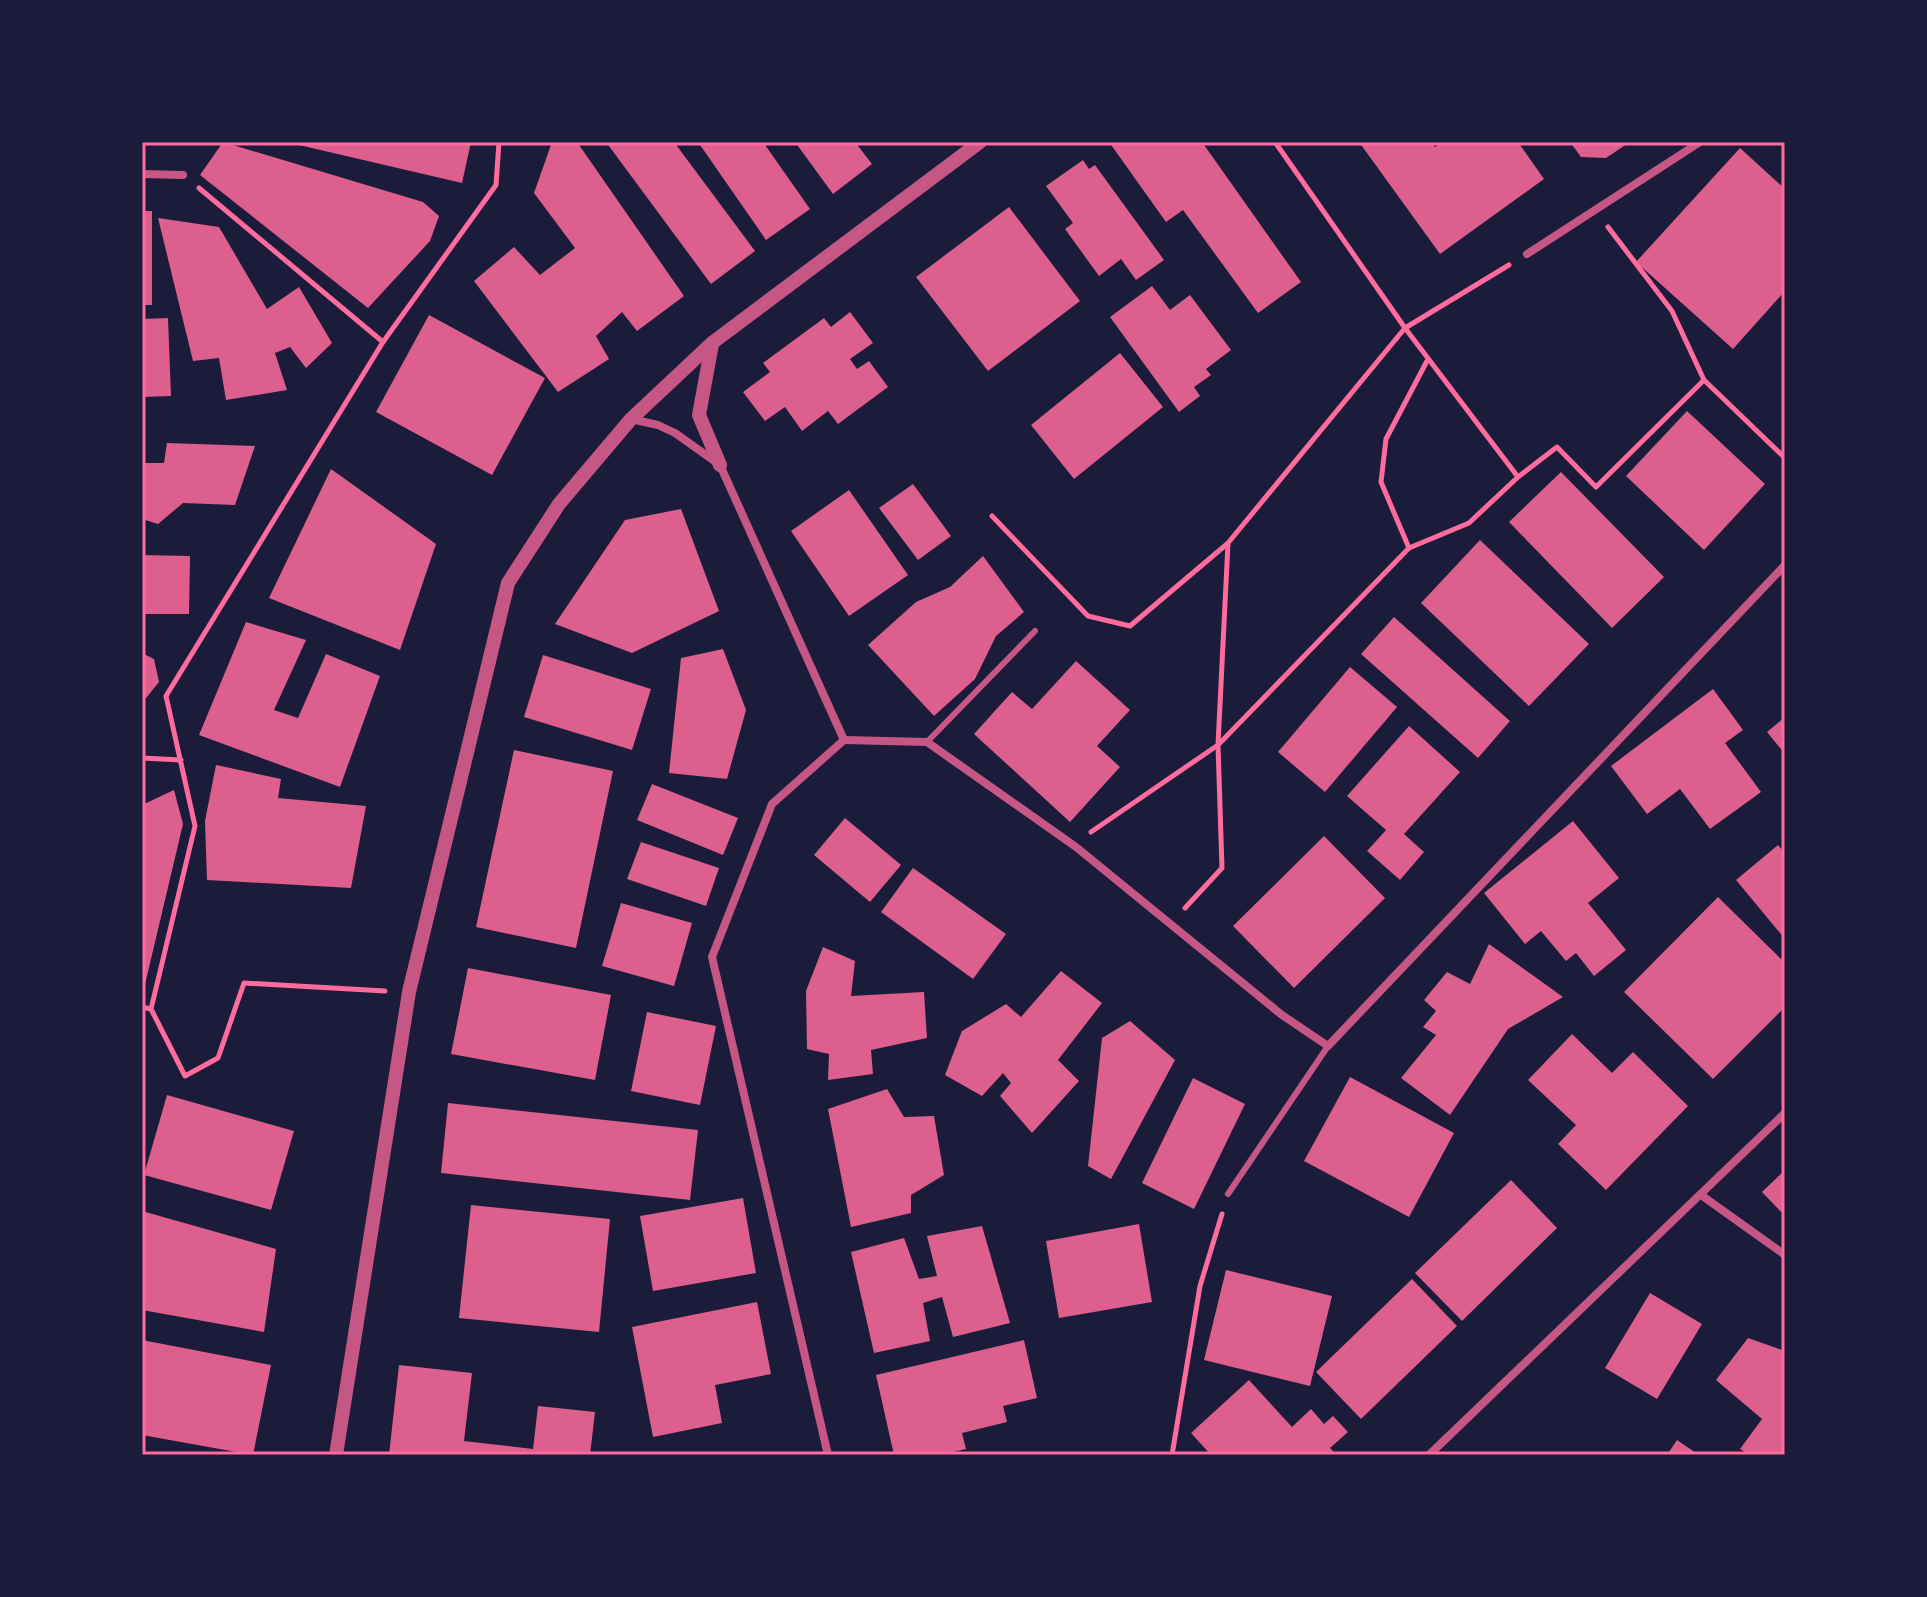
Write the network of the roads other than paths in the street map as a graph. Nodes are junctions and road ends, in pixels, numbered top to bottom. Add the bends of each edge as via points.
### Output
1 (980, 142) edge
2 (1700, 142) edge
3 (142, 174) edge
4 (183, 175) road end
5 (1527, 254) road end
6 (712, 343) junction
7 (631, 419) junction
8 (720, 465) junction
9 (1785, 565) edge
10 (1035, 631) dead end
11 (844, 740) junction
12 (927, 742) junction
13 (1328, 1046) junction
14 (1785, 1113) edge
15 (1228, 1194) road end
16 (1701, 1195) junction
17 (1785, 1255) edge
18 (336, 1455) edge
19 (828, 1455) edge
20 (1429, 1455) edge

1 - 6 street
2 - 5 street
3 - 4 street
6 - 7 street
6 - 8 street via 699,415
7 - 8 street via 675,433
7 - 18 street via 559,504 508,583 409,992
8 - 11 street
9 - 13 street
10 - 12 lane
11 - 12 street
11 - 19 street via 772,804 712,957
12 - 13 street via 1076,847 1282,1015
13 - 15 lane
14 - 16 street
16 - 17 street
16 - 20 street

